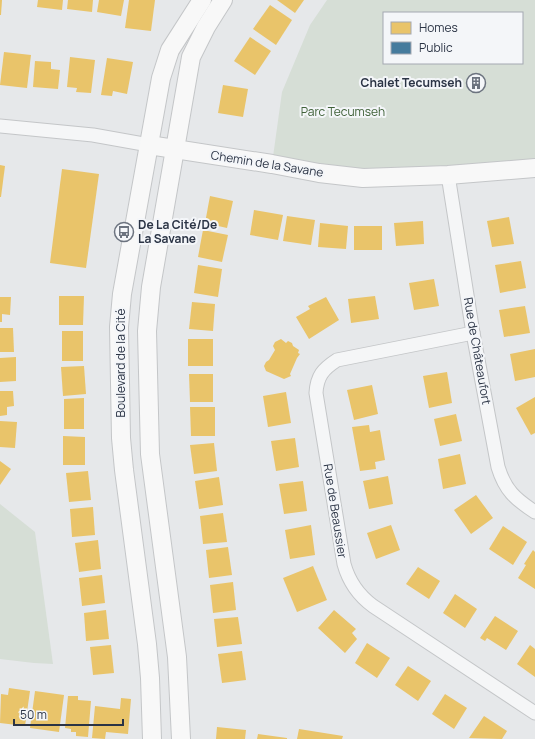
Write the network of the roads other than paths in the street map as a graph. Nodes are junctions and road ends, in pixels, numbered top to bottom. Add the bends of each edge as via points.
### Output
1 (202, 0) edge
2 (223, 0) edge
3 (0, 126) edge
4 (149, 145) junction
5 (175, 150) junction
6 (535, 168) edge
7 (448, 175) junction
8 (473, 333) junction
9 (535, 512) edge
10 (535, 713) edge
11 (152, 739) edge
12 (181, 739) edge

1 - 4 street, Boulevard de la Cité via 170,50 164,65
2 - 5 street via 191,57
3 - 4 street, Chemin de la Savane via 93,135
4 - 5 street, Chemin de la Savane
4 - 11 street, Boulevard de la Cité via 122,294 119,328 121,438 147,644
5 - 7 street, Chemin de la Savane via 341,176 384,178
5 - 12 street via 150,287 147,331 150,454 177,657
6 - 7 street, Chemin de la Savane
7 - 8 street, Rue de Châteaufort
8 - 9 street, Rue de Châteaufort via 501,477 514,497
8 - 10 street, Rue de Beaussier via 337,360 327,366 321,374 317,384 317,401 344,564 355,588 362,598 373,606

